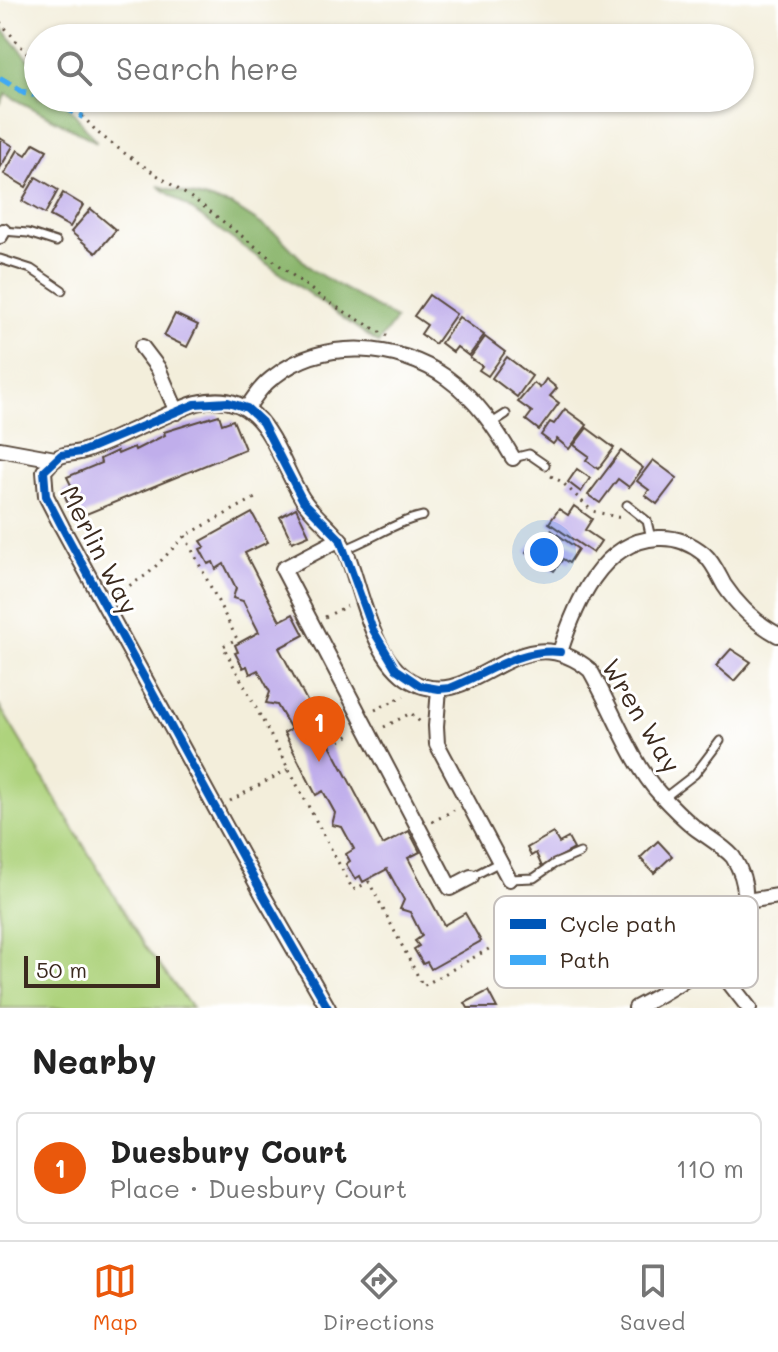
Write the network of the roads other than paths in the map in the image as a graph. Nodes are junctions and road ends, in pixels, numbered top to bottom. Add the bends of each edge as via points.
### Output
1 (1, 232) edge
2 (56, 242) dead end
3 (0, 259) edge
4 (62, 290) dead end
5 (142, 347) dead end
6 (247, 408) junction
7 (177, 412) junction
8 (506, 414) dead end
9 (492, 423) junction
10 (0, 449) edge
11 (513, 458) joint
12 (55, 459) junction
13 (545, 465) dead end
14 (627, 505) dead end
15 (423, 516) dead end
16 (647, 539) junction
17 (342, 544) junction
18 (778, 635) edge
19 (560, 652) junction
20 (439, 689) junction
21 (720, 741) dead end
22 (664, 798) junction
23 (580, 853) dead end
24 (500, 862) junction
25 (471, 877) joint
26 (509, 879) joint
27 (752, 896) edge
28 (778, 896) edge
29 (758, 899) edge
30 (669, 988) edge
31 (733, 988) edge
32 (328, 1008) edge
33 (636, 1008) edge
34 (749, 1008) edge

1 - 2 lane
3 - 4 lane via 31,269
5 - 7 street via 158,368
6 - 7 street, Merlin Way via 218,401
6 - 9 street via 272,378 307,358 356,349 420,363 449,379
6 - 17 street via 262,422 303,501
7 - 12 street, Merlin Way
8 - 9 lane
9 - 11 street
10 - 12 street
11 - 13 lane via 529,454
12 - 32 street, Merlin Way via 44,471 46,496
14 - 16 lane via 647,521
15 - 17 lane via 406,519 379,536
16 - 18 street via 679,540 705,555 745,611
16 - 19 street via 621,550 599,570 569,622
17 - 20 street via 386,655 414,683
17 - 25 street via 283,569 450,888
19 - 20 street via 531,652
19 - 22 street, Wren Way via 590,670 642,769
20 - 24 street via 437,744
21 - 22 lane via 695,774
22 - 27 street, Wren Way via 731,854 747,874
23 - 26 lane via 534,878
24 - 25 lane
24 - 26 street
28 - 29 street
30 - 33 street
31 - 34 street

